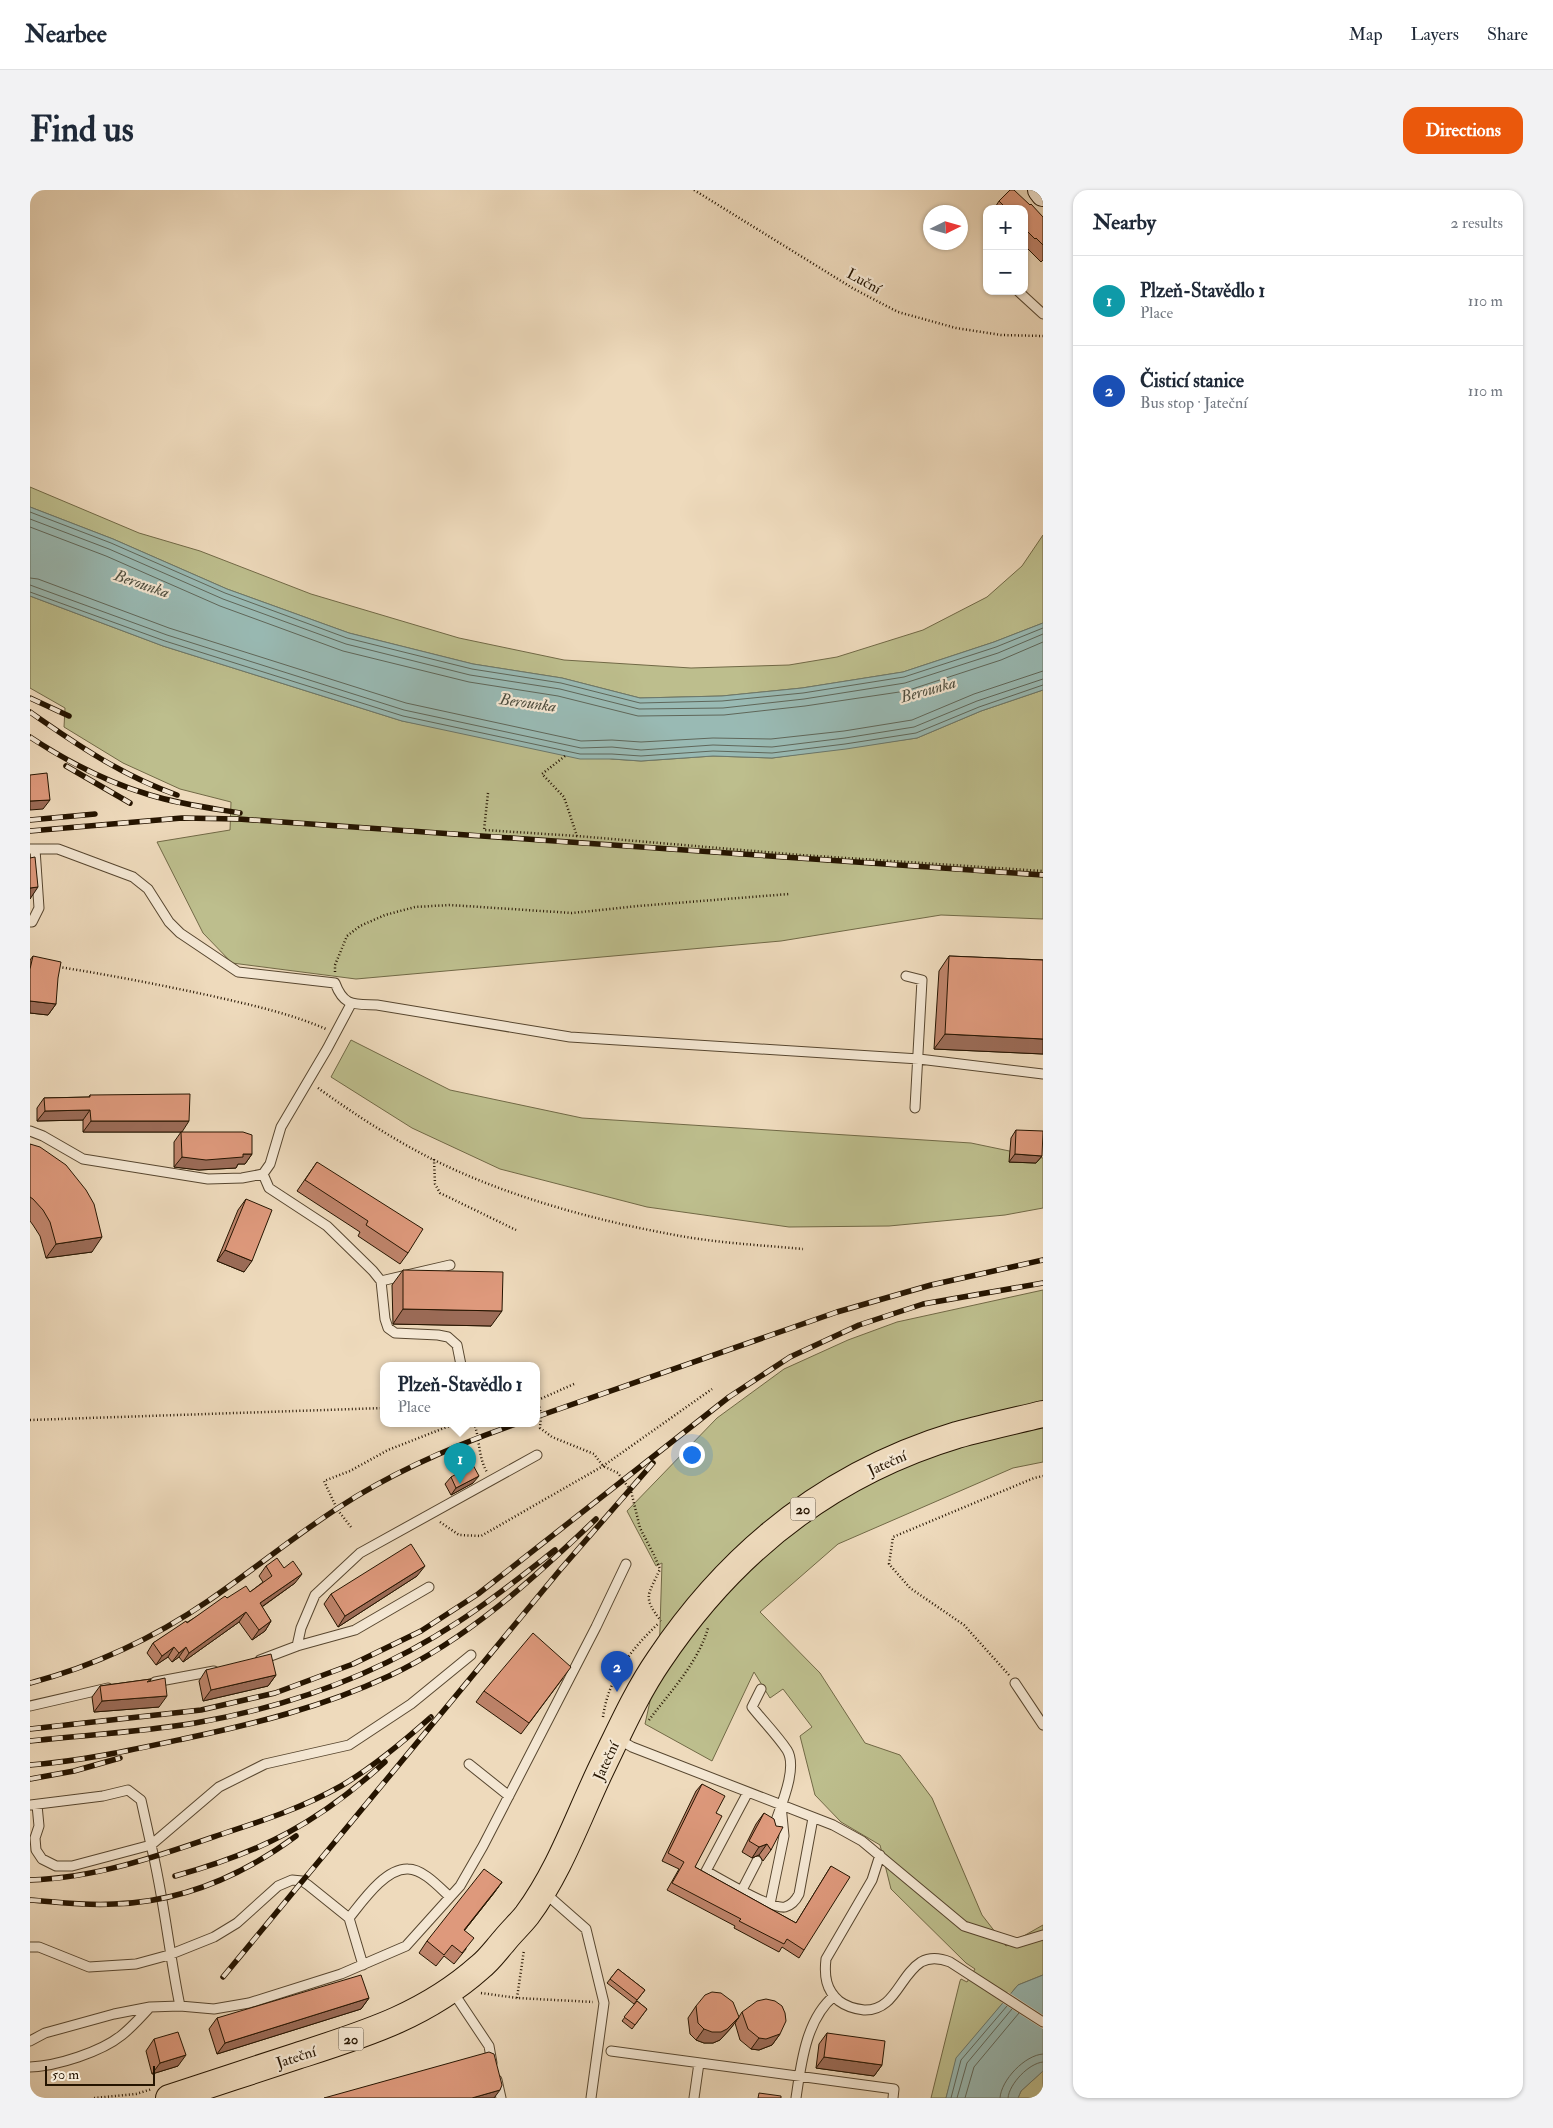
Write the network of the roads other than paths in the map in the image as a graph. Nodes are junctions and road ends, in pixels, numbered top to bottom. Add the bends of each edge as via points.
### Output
1 (1040, 190) edge
2 (1043, 194) edge
3 (1022, 295) edge
4 (1043, 314) edge
5 (32, 849) edge
6 (31, 924) edge
7 (906, 976) dead end
8 (351, 1004) junction
9 (918, 1059) junction
10 (1043, 1074) edge
11 (915, 1108) dead end
12 (30, 1131) edge
13 (263, 1174) junction
14 (450, 1265) dead end
15 (381, 1281) junction
16 (461, 1362) edge
17 (1043, 1414) edge
18 (537, 1455) dead end
19 (626, 1564) dead end
20 (429, 1587) dead end
21 (297, 1646) junction
22 (471, 1655) dead end
23 (249, 1662) edge
24 (223, 1669) edge
25 (149, 1682) edge
26 (1015, 1682) road end
27 (120, 1687) edge
28 (761, 1688) dead end
29 (30, 1706) edge
30 (1043, 1725) edge
31 (617, 1736) junction
32 (469, 1764) dead end
33 (748, 1792) junction
34 (509, 1796) junction
35 (34, 1805) edge
36 (780, 1805) junction
37 (813, 1818) junction
38 (772, 1833) edge
39 (150, 1845) junction
40 (880, 1855) junction
41 (757, 1861) dead end
42 (742, 1890) junction
43 (543, 1891) junction
44 (450, 1897) junction
45 (770, 1904) junction
46 (349, 1918) junction
47 (1043, 1935) edge
48 (30, 1947) edge
49 (169, 1955) junction
50 (363, 1965) junction
51 (463, 1991) junction
52 (834, 1996) junction
53 (180, 2006) junction
54 (150, 2007) junction
55 (1043, 2022) edge
56 (30, 2041) edge
57 (611, 2051) dead end
58 (699, 2063) junction
59 (30, 2067) edge
60 (799, 2076) junction
61 (169, 2098) edge
62 (501, 2098) edge
63 (592, 2098) edge
64 (694, 2098) edge
65 (796, 2098) edge
66 (893, 2098) edge

1 - 2 street
3 - 4 lane
5 - 6 lane via 39,908
5 - 8 lane via 58,849 133,877 148,889 169,922 180,932 238,972 335,983 340,996
7 - 9 lane via 922,980
8 - 9 lane via 377,1005 570,1037
8 - 13 lane via 281,1127 270,1164
9 - 10 lane
9 - 11 lane
12 - 13 lane via 83,1159 201,1178 242,1178
13 - 15 lane via 269,1188 327,1226
14 - 15 lane
15 - 16 lane via 384,1319 388,1328 395,1333 448,1337 458,1345
17 - 31 main road, Jateční / 20 via 956,1436 893,1460 849,1481 791,1518 734,1566 692,1614 659,1660
18 - 21 lane via 360,1553 315,1595
19 - 34 lane
20 - 21 lane via 356,1630
21 - 23 lane
22 - 39 lane via 411,1704 348,1746 266,1764 219,1787
24 - 25 lane
26 - 30 lane
27 - 29 lane
28 - 36 lane via 752,1707 791,1759 791,1772
31 - 33 lane
31 - 43 main road, Jateční / 20 via 572,1837
32 - 34 lane
33 - 36 lane
33 - 42 lane via 706,1871
34 - 44 lane via 464,1878
35 - 39 lane via 128,1790 141,1800
35 - 39 lane via 39,1826 36,1850 42,1859 56,1866 72,1866
36 - 37 lane
36 - 38 lane
36 - 45 lane via 784,1836
37 - 40 lane via 862,1841
37 - 45 lane via 805,1871 796,1900 786,1907
39 - 49 lane via 162,1897
40 - 47 lane via 964,1926 1017,1943
40 - 52 lane via 872,1880 826,1960 824,1972
41 - 42 lane
42 - 45 lane
43 - 51 main road, Jateční / 20
43 - 63 lane via 586,1929 604,2003
44 - 46 lane via 426,1876 408,1869 393,1872 374,1888
44 - 50 lane via 406,1946
46 - 49 lane via 302,1881 292,1880 278,1886 237,1923 214,1937
46 - 50 lane
48 - 49 lane via 39,1947 88,1967 136,1964
49 - 53 lane
50 - 53 lane via 249,2003 214,2009
51 - 61 main road, Jateční / 20 via 349,2040
51 - 62 lane via 488,2046
52 - 55 lane via 856,2009 881,2006 892,1998 912,1969 934,1958 950,1962
52 - 60 lane via 824,2004 810,2032
53 - 54 lane
54 - 56 lane via 114,2014
54 - 59 lane via 120,2036 91,2053 42,2067
57 - 58 lane
58 - 60 lane
58 - 64 lane
60 - 65 lane
60 - 66 lane via 894,2089

